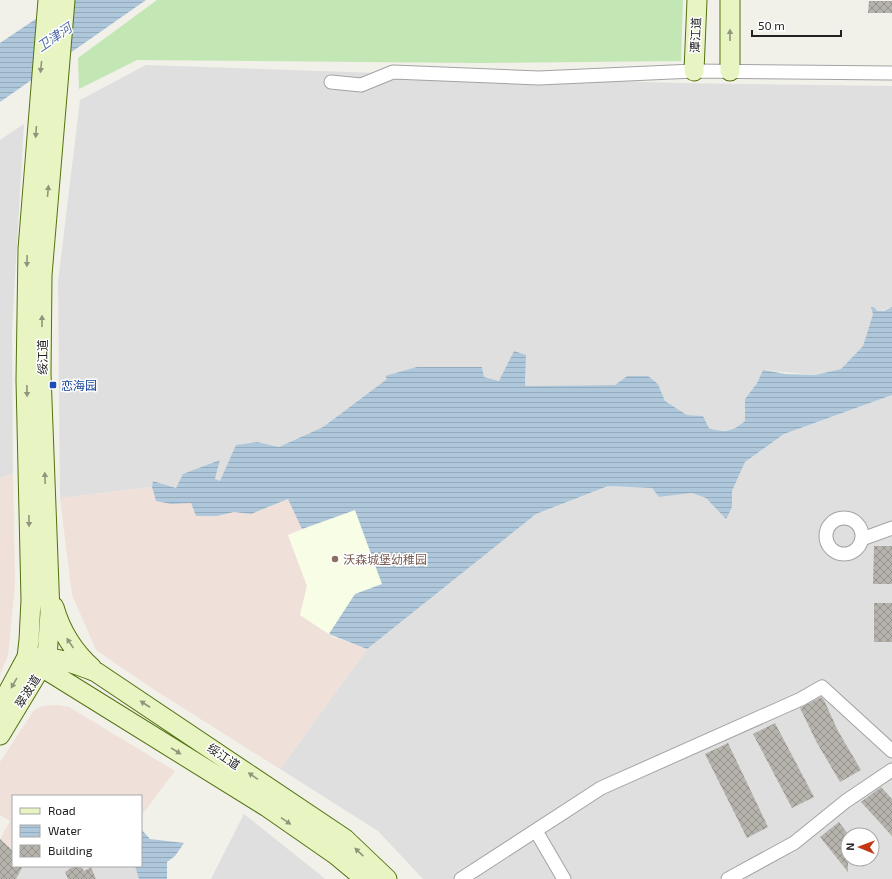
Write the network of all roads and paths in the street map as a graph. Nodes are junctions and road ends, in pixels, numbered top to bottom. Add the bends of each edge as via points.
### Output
1 (48, 0) edge
2 (65, 0) edge
3 (697, 0) edge
4 (730, 0) edge
5 (694, 71) junction
6 (730, 71) junction
7 (892, 73) edge
8 (331, 82) dead end
9 (892, 528) edge
10 (862, 539) dead end
11 (48, 587) junction
12 (39, 661) junction
13 (96, 672) junction
14 (0, 707) edge
15 (0, 735) edge
16 (892, 751) edge
17 (892, 770) edge
18 (536, 831) junction
19 (365, 879) edge
20 (386, 879) edge
21 (461, 879) edge
22 (564, 879) edge
23 (728, 879) edge

1 -> 12 main road, 绥江道 via 29,225 27,291 26,380 31,600
11 -> 2 main road, 绥江道 via 42,275
3 - 5 main road, 潭江道
6 -> 4 main road
5 - 6 street
5 - 8 street via 539,78 393,72 360,84
6 - 7 street
9 - 10 street
11 - 12 main road, 绥江道 via 50,613
13 -> 11 main road via 72,647 64,634
12 - 13 main road, 绥江道 via 72,662
12 -> 14 main road, 翠波道
12 - 15 main road, 翠波道
12 -> 19 main road, 绥江道 via 84,693 267,807 336,855
20 -> 13 main road, 绥江道 via 345,839
16 - 18 street via 822,687 801,700 601,788
17 - 23 street via 846,801 794,843
18 - 21 street
18 - 22 street

